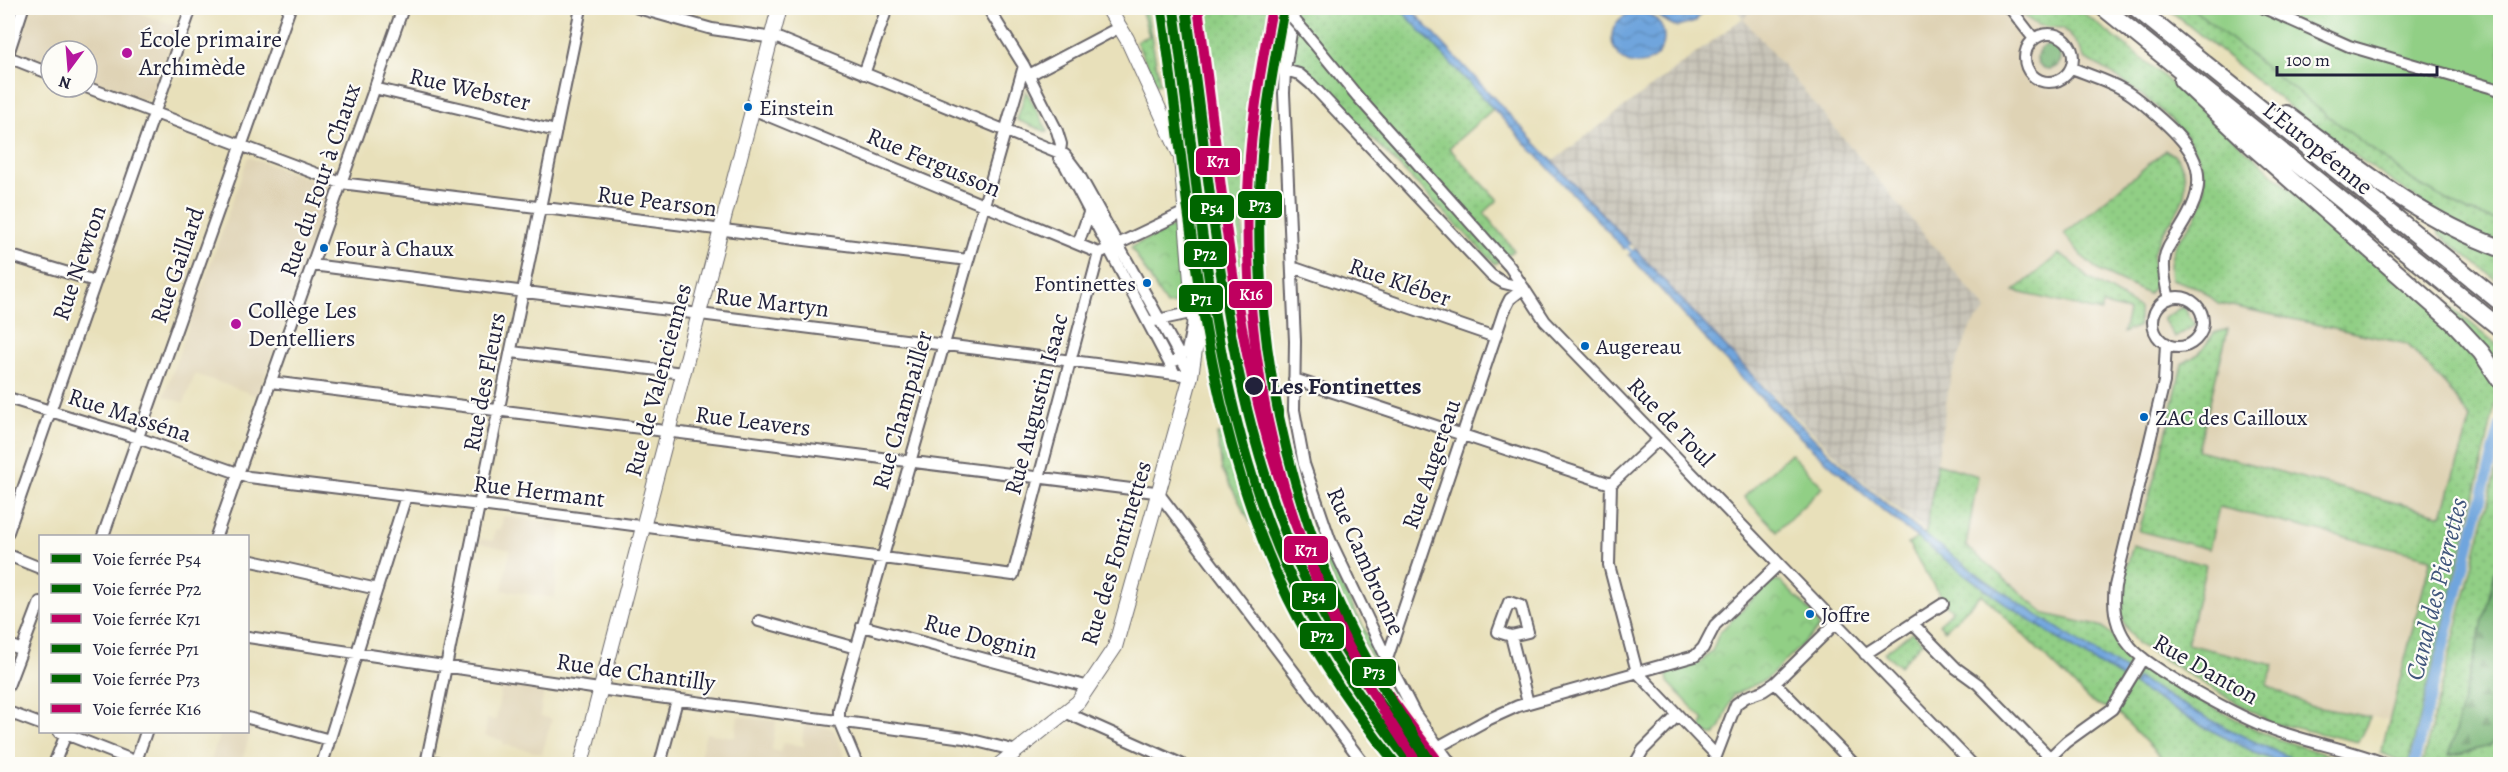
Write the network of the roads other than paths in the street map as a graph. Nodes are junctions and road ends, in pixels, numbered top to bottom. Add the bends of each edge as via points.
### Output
1 (23, 8) edge
2 (191, 8) edge
3 (290, 8) edge
4 (402, 8) edge
5 (581, 8) edge
6 (638, 8) edge
7 (779, 8) edge
8 (887, 8) edge
9 (988, 8) edge
10 (1108, 8) edge
11 (1284, 8) edge
12 (1295, 8) edge
13 (2010, 8) edge
14 (2104, 8) edge
15 (2136, 8) edge
16 (2264, 8) edge
17 (1120, 27) junction
18 (2164, 29) junction
19 (771, 37) junction
20 (2143, 37) junction
21 (2034, 39) junction
22 (8, 56) edge
23 (2072, 68) junction
24 (39, 69) edge
25 (1285, 70) junction
26 (1026, 71) junction
27 (864, 74) junction
28 (374, 88) junction
29 (2500, 90) edge
30 (99, 92) edge
31 (752, 109) junction
32 (154, 113) junction
33 (556, 131) junction
34 (1005, 132) junction
35 (241, 145) junction
36 (1060, 155) junction
37 (341, 183) junction
38 (984, 205) junction
39 (540, 207) junction
40 (1187, 210) junction
41 (1089, 213) junction
42 (722, 231) junction
43 (1078, 244) junction
44 (2500, 248) edge
45 (1108, 249) junction
46 (8, 255) edge
47 (968, 260) junction
48 (312, 265) junction
49 (1292, 267) junction
50 (95, 281) junction
51 (1524, 288) junction
52 (523, 292) junction
53 (2169, 299) junction
54 (2500, 302) edge
55 (1195, 312) junction
56 (699, 314) junction
57 (1153, 321) junction
58 (2500, 327) edge
59 (1495, 337) junction
60 (2166, 343) junction
61 (943, 345) junction
62 (2183, 346) junction
63 (512, 352) junction
64 (1069, 361) junction
65 (1175, 361) junction
66 (683, 373) junction
67 (1175, 374) junction
68 (1191, 376) junction
69 (1294, 379) junction
70 (2500, 380) edge
71 (271, 382) junction
72 (2164, 382) junction
73 (8, 398) edge
74 (50, 411) junction
75 (499, 411) junction
76 (667, 431) junction
77 (1462, 435) junction
78 (138, 438) junction
79 (1659, 439) junction
80 (909, 461) junction
81 (238, 473) junction
82 (1038, 476) junction
83 (1611, 484) junction
84 (1159, 494) junction
85 (406, 496) junction
86 (480, 505) junction
87 (642, 526) junction
88 (8, 532) edge
89 (104, 535) edge
90 (217, 535) edge
91 (8, 555) edge
92 (881, 558) junction
93 (249, 560) edge
94 (1779, 564) junction
95 (39, 568) edge
96 (1013, 575) joint
97 (377, 589) junction
98 (1943, 604) dead end
99 (39, 605) edge
100 (759, 621) dead end
101 (1836, 624) junction
102 (1913, 624) junction
103 (862, 626) junction
104 (1511, 636) dead end
105 (249, 637) edge
106 (8, 644) edge
107 (856, 648) junction
108 (21, 650) junction
109 (358, 652) junction
110 (1865, 654) junction
111 (2143, 658) junction
112 (1387, 659) junction
113 (448, 665) junction
114 (1637, 672) junction
115 (1775, 683) junction
116 (8, 686) edge
117 (1089, 687) junction
118 (600, 689) junction
119 (677, 700) junction
120 (1528, 703) junction
121 (8, 712) edge
122 (1067, 713) junction
123 (1678, 716) junction
124 (249, 718) edge
125 (839, 721) junction
126 (39, 724) edge
127 (64, 733) edge
128 (66, 733) edge
129 (146, 733) edge
130 (330, 740) junction
131 (1438, 747) junction
132 (1017, 752) junction
133 (1715, 760) edge
134 (427, 762) edge
135 (1965, 762) edge
136 (2050, 762) edge
137 (138, 764) edge
138 (54, 765) edge
139 (322, 765) edge
140 (446, 765) edge
141 (581, 765) edge
142 (660, 765) edge
143 (857, 765) edge
144 (1000, 765) edge
145 (1181, 765) edge
146 (1364, 765) edge
147 (1451, 765) edge
148 (1635, 765) edge
149 (1854, 765) edge
150 (2386, 765) edge

1 - 22 street
2 - 32 street, Rue Newton
3 - 35 street, Rue Gaillard
4 - 28 street, Rue du Four à Chaux
5 - 33 street, Rue des Fleurs
6 - 19 street via 712,29
7 - 19 main road, Rue de Valenciennes
8 - 27 street
9 - 26 street
10 - 17 main road, Rue des Fontinettes
11 - 51 street, Rue de Toul, bridge via 1510,267
12 - 25 street, Rue Cambronne
13 - 21 street
14 - 20 highway, L'Européenne
15 - 18 highway, L'Européenne
16 - 29 street via 2349,46
17 - 26 street
17 - 40 main road, Rue des Fontinettes via 1179,150
18 - 44 highway via 2417,209
18 - 54 highway, L'Européenne
19 - 27 street
19 - 31 main road, Rue de Valenciennes
20 - 58 highway, L'Européenne
20 - 70 highway via 2195,94 2454,323
21 - 23 street via 2048,33 2066,40 2073,53
21 - 23 street via 2025,57 2033,76 2053,82
22 - 24 street
23 - 53 street via 2137,98 2180,136 2194,158 2198,181 2194,201 2163,261
25 - 49 street, Rue Cambronne
25 - 51 street via 1299,74 1311,84 1491,275 1504,284
26 - 34 street, Rue Champailler
26 - 36 street via 1057,131
27 - 34 street
28 - 33 street, Rue Webster
28 - 37 street, Rue du Four à Chaux
30 - 32 street, Rue Pearson
31 - 38 street, Rue Fergusson
31 - 42 main road, Rue de Valenciennes
32 - 35 street, Rue Pearson
32 - 50 street, Rue Newton
33 - 39 street, Rue des Fleurs
34 - 36 street
34 - 38 street, Rue Champailler
35 - 37 street, Rue Pearson
35 - 78 street, Rue Gaillard
36 - 41 street
36 - 45 street via 1069,159 1077,171
37 - 39 street, Rue Pearson
37 - 48 street, Rue du Four à Chaux
38 - 43 street, Rue Fergusson
38 - 47 street, Rue Champailler
39 - 42 street, Rue Pearson
39 - 52 street, Rue des Fleurs
40 - 45 street
40 - 55 main road, Rue des Fontinettes
41 - 43 street
41 - 45 street
42 - 47 street, Rue Pearson
42 - 56 main road, Rue de Valenciennes
43 - 45 street, Rue Fergusson
45 - 57 street
45 - 64 street, Rue Augustin Isaac
46 - 50 street
47 - 61 street, Rue Champailler
48 - 52 street, Rue Martyn
48 - 71 street, Rue du Four à Chaux
49 - 59 street, Rue Kléber
49 - 69 street, Rue Cambronne
50 - 74 street, Rue Newton
51 - 59 street, Rue Augereau via 1507,305
51 - 79 street, Rue de Toul via 1545,321
52 - 56 street, Rue Martyn
52 - 63 street, Rue des Fleurs
53 - 60 street via 2158,308 2154,322 2158,336
53 - 62 street via 2189,299 2202,315 2203,327 2198,337
55 - 57 street
55 - 65 street, Rue des Fontinettes via 1188,348
55 - 68 main road, Rue des Fontinettes via 1197,334
56 - 61 street, Rue Martyn
56 - 66 main road, Rue de Valenciennes
57 - 65 street
59 - 77 street, Rue Augereau
60 - 62 street
60 - 72 street, Rue Danton
61 - 64 street, Rue Martyn
61 - 80 street, Rue Champailler
62 - 72 street, Rue Danton
63 - 66 street
63 - 75 street, Rue des Fleurs
64 - 67 street, Rue Martyn
64 - 82 street, Rue Augustin Isaac
65 - 67 street
65 - 68 street
66 - 76 main road, Rue de Valenciennes
67 - 68 street, Rue Martyn
68 - 84 main road, Rue des Fontinettes
69 - 77 street
69 - 112 street, Rue Cambronne via 1295,420 1319,514
71 - 75 street, Rue Leavers
71 - 81 street, Rue du Four à Chaux
72 - 111 street, Rue Danton via 2114,599 2122,634
73 - 74 street, Rue Masséna
74 - 78 street, Rue Masséna
74 - 88 street, Rue Newton
75 - 76 street, Rue Leavers
75 - 86 street, Rue des Fleurs
76 - 80 street, Rue Leavers
76 - 87 main road, Rue de Valenciennes
77 - 83 street
77 - 112 street, Rue Augereau
78 - 81 street, Rue Masséna
78 - 89 street, Rue Gaillard
79 - 83 street
79 - 94 street, Rue de Toul
80 - 82 street, Rue Leavers
80 - 92 street, Rue Champailler
81 - 85 street, Rue Hermant
81 - 90 street, Rue du Four à Chaux
82 - 84 street, Rue Leavers
82 - 96 street, Rue Augustin Isaac
83 - 114 street via 1609,566
84 - 117 main road, Rue des Fontinettes via 1117,640
84 - 146 street
85 - 86 street, Rue Hermant
85 - 97 street
86 - 87 street, Rue Hermant
86 - 113 street, Rue des Fleurs
87 - 92 street, Rue Hermant
87 - 118 main road, Rue de Valenciennes
91 - 95 street
92 - 96 street, Rue Hermant
92 - 103 street, Rue Champailler
93 - 97 street
94 - 101 street, Rue de Toul
94 - 114 street via 1715,625 1695,656
97 - 109 street
98 - 102 street
99 - 108 street
100 - 107 street
101 - 110 street, Rue de Toul
101 - 115 street
102 - 110 street
102 - 136 street via 1956,668 1978,684
103 - 107 street, Rue Champailler
103 - 117 street, Rue Dognin
104 - 120 street
105 - 109 street, Rue de Chantilly
106 - 108 street
107 - 125 street, Rue Champailler
108 - 116 street
109 - 113 street, Rue de Chantilly
109 - 130 street
110 - 135 street, Rue de Toul
111 - 136 street via 2112,709 2066,742
111 - 150 street, Rue Danton via 2265,727
112 - 131 street, Rue Cambronne via 1415,714
113 - 118 street, Rue de Chantilly
113 - 134 street, Rue des Fleurs
114 - 120 street
114 - 123 street
115 - 133 street via 1736,704
115 - 149 street
117 - 122 main road, Rue des Fontinettes
118 - 119 street, Rue de Chantilly
118 - 141 main road, Rue de Valenciennes
119 - 125 street, Rue de Chantilly
119 - 142 street
120 - 131 street
121 - 126 street
122 - 132 main road, Rue des Fontinettes
122 - 145 street
123 - 133 street
123 - 148 street via 1643,750
124 - 130 street
125 - 132 street, Rue de Chantilly via 964,738
125 - 143 street
127 - 138 street
128 - 137 street
129 - 137 street
130 - 139 street
131 - 147 street, Rue Cambronne
132 - 144 main road, Rue des Fontinettes
134 - 140 street

